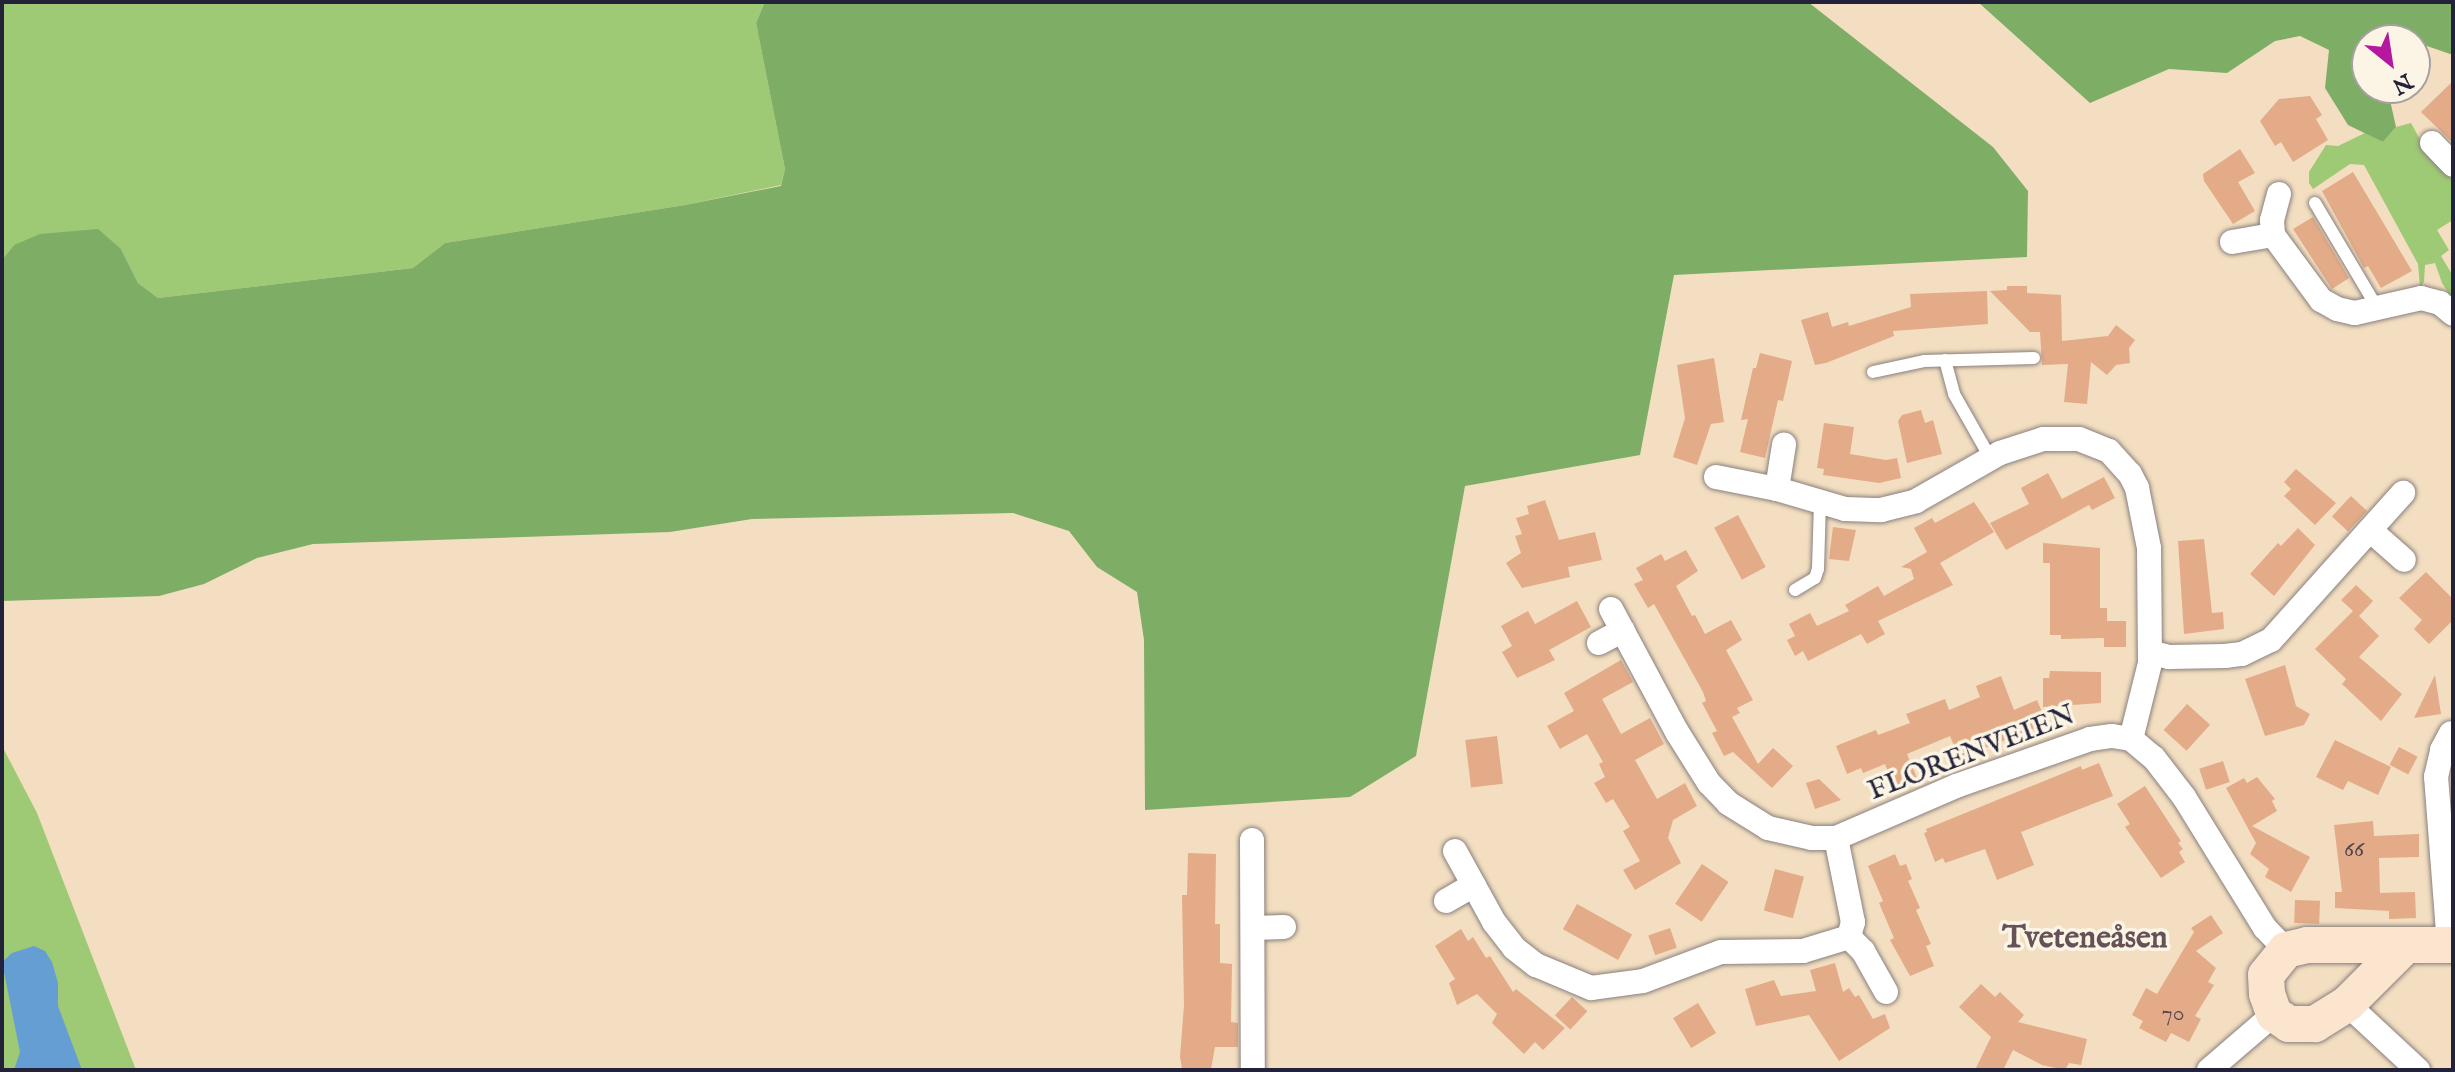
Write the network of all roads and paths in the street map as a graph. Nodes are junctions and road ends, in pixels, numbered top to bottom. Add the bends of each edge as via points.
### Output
1 (2432, 143) dead end
2 (2453, 165) edge
3 (2279, 194) dead end
4 (2315, 203) dead end
5 (2273, 235) junction
6 (2232, 242) dead end
7 (2378, 309) junction
8 (2453, 314) edge
9 (2034, 358) dead end
10 (1945, 360) junction
11 (1873, 372) dead end
12 (1784, 445) dead end
13 (1991, 459) junction
14 (1716, 477) dead end
15 (1777, 489) junction
16 (2403, 493) dead end
17 (1820, 503) junction
18 (2370, 530) junction
19 (2404, 560) dead end
20 (1795, 590) dead end
21 (1599, 643) dead end
22 (2150, 652) junction
23 (2451, 733) dead end
24 (2131, 739) junction
25 (1836, 838) junction
26 (1252, 840) dead end
27 (1455, 851) dead end
28 (1474, 885) junction
29 (1446, 901) dead end
30 (1284, 927) dead end
31 (1253, 928) junction
32 (1849, 937) junction
33 (2451, 945) edge
34 (2403, 948) junction
35 (2286, 950) junction
36 (1886, 992) dead end
37 (2347, 1004) junction
38 (2274, 1014) junction
39 (1253, 1070) edge
40 (2209, 1070) edge
41 (2418, 1070) edge

1 - 2 street
3 - 5 street
4 - 7 lane
5 - 6 street
5 - 7 street via 2321,300 2355,313
7 - 8 street via 2421,298 2440,303
9 - 10 lane
10 - 11 lane
10 - 13 lane via 1954,394
12 - 15 street
13 - 17 street via 1935,493 1894,509 1862,511
13 - 22 street via 2043,439 2079,439 2109,451 2130,474 2146,522
14 - 15 street
15 - 17 street
16 - 18 street
17 - 20 lane via 1818,569 1815,578
18 - 19 street
18 - 22 street via 2259,647 2199,658
21 - 25 street, FLORENVEIEN via 1617,619 1684,743 1728,803 1768,828
22 - 24 street
23 - 33 street via 2436,777
24 - 25 street, FLORENVEIEN via 2112,736 2076,744 1956,786
24 - 35 street via 2176,786 2265,928
25 - 32 street via 1853,922
26 - 31 street
27 - 28 street
28 - 29 street
28 - 32 street via 1514,948 1536,965 1591,988 1643,981 1721,952 1803,951
30 - 31 street
31 - 39 street
32 - 36 street
33 - 34 street
34 - 35 street via 2307,945
34 - 37 street
35 - 38 street via 2266,975
37 - 38 street via 2315,1024 2289,1024
37 - 41 street
38 - 40 street

